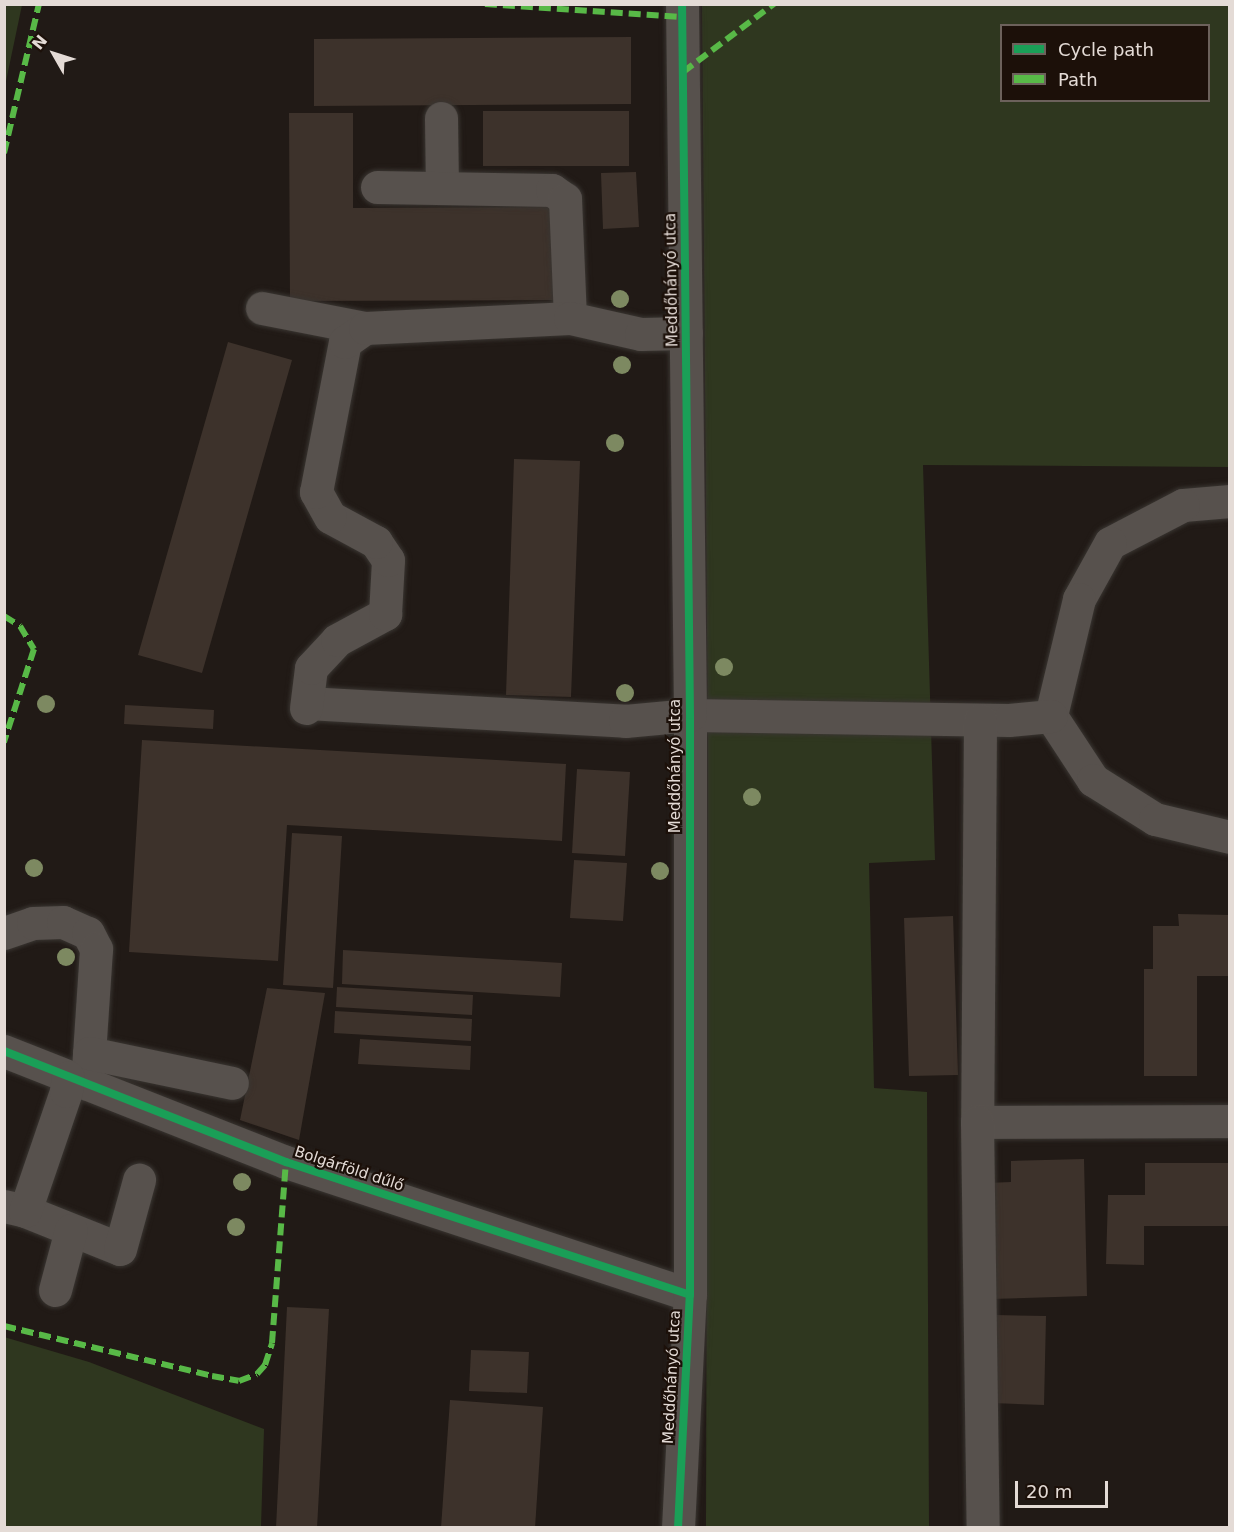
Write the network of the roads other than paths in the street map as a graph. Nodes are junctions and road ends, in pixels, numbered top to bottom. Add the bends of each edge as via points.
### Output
1 (682, 4) edge
2 (441, 118) dead end
3 (377, 187) dead end
4 (442, 188) junction
5 (262, 308) dead end
6 (570, 318) junction
7 (364, 328) junction
8 (686, 333) junction
9 (1230, 501) edge
10 (690, 715) junction
11 (1051, 716) junction
12 (980, 720) junction
13 (1230, 837) edge
14 (4, 933) edge
15 (4, 1051) edge
16 (81, 1071) junction
17 (232, 1083) dead end
18 (1230, 1120) edge
19 (976, 1122) junction
20 (139, 1180) dead end
21 (15, 1209) edge
22 (71, 1230) junction
23 (55, 1290) dead end
24 (690, 1295) junction
25 (678, 1527) edge
26 (983, 1527) edge

1 - 8 street, Meddőhányó utca
2 - 4 street
3 - 4 street
4 - 6 street via 552,190 565,199
5 - 7 street
6 - 7 street
6 - 8 street via 641,334
7 - 10 street via 345,342 316,492 330,517 376,542 388,560 385,614 337,640 310,668 307,706 626,721
8 - 10 street, Meddőhányó utca
9 - 11 street via 1183,505 1110,543 1079,599
10 - 12 street
10 - 24 street, Meddőhányó utca
11 - 12 street
11 - 13 street via 1094,780 1155,819
12 - 19 street
14 - 16 street via 33,923 63,922 88,933 96,949
15 - 16 street, Bolgárföld dűlő
16 - 17 street
16 - 21 street
16 - 24 street, Bolgárföld dűlő via 286,1162
18 - 19 street
19 - 26 street
20 - 22 street via 120,1249
21 - 22 street
22 - 23 street
24 - 25 street, Meddőhányó utca

